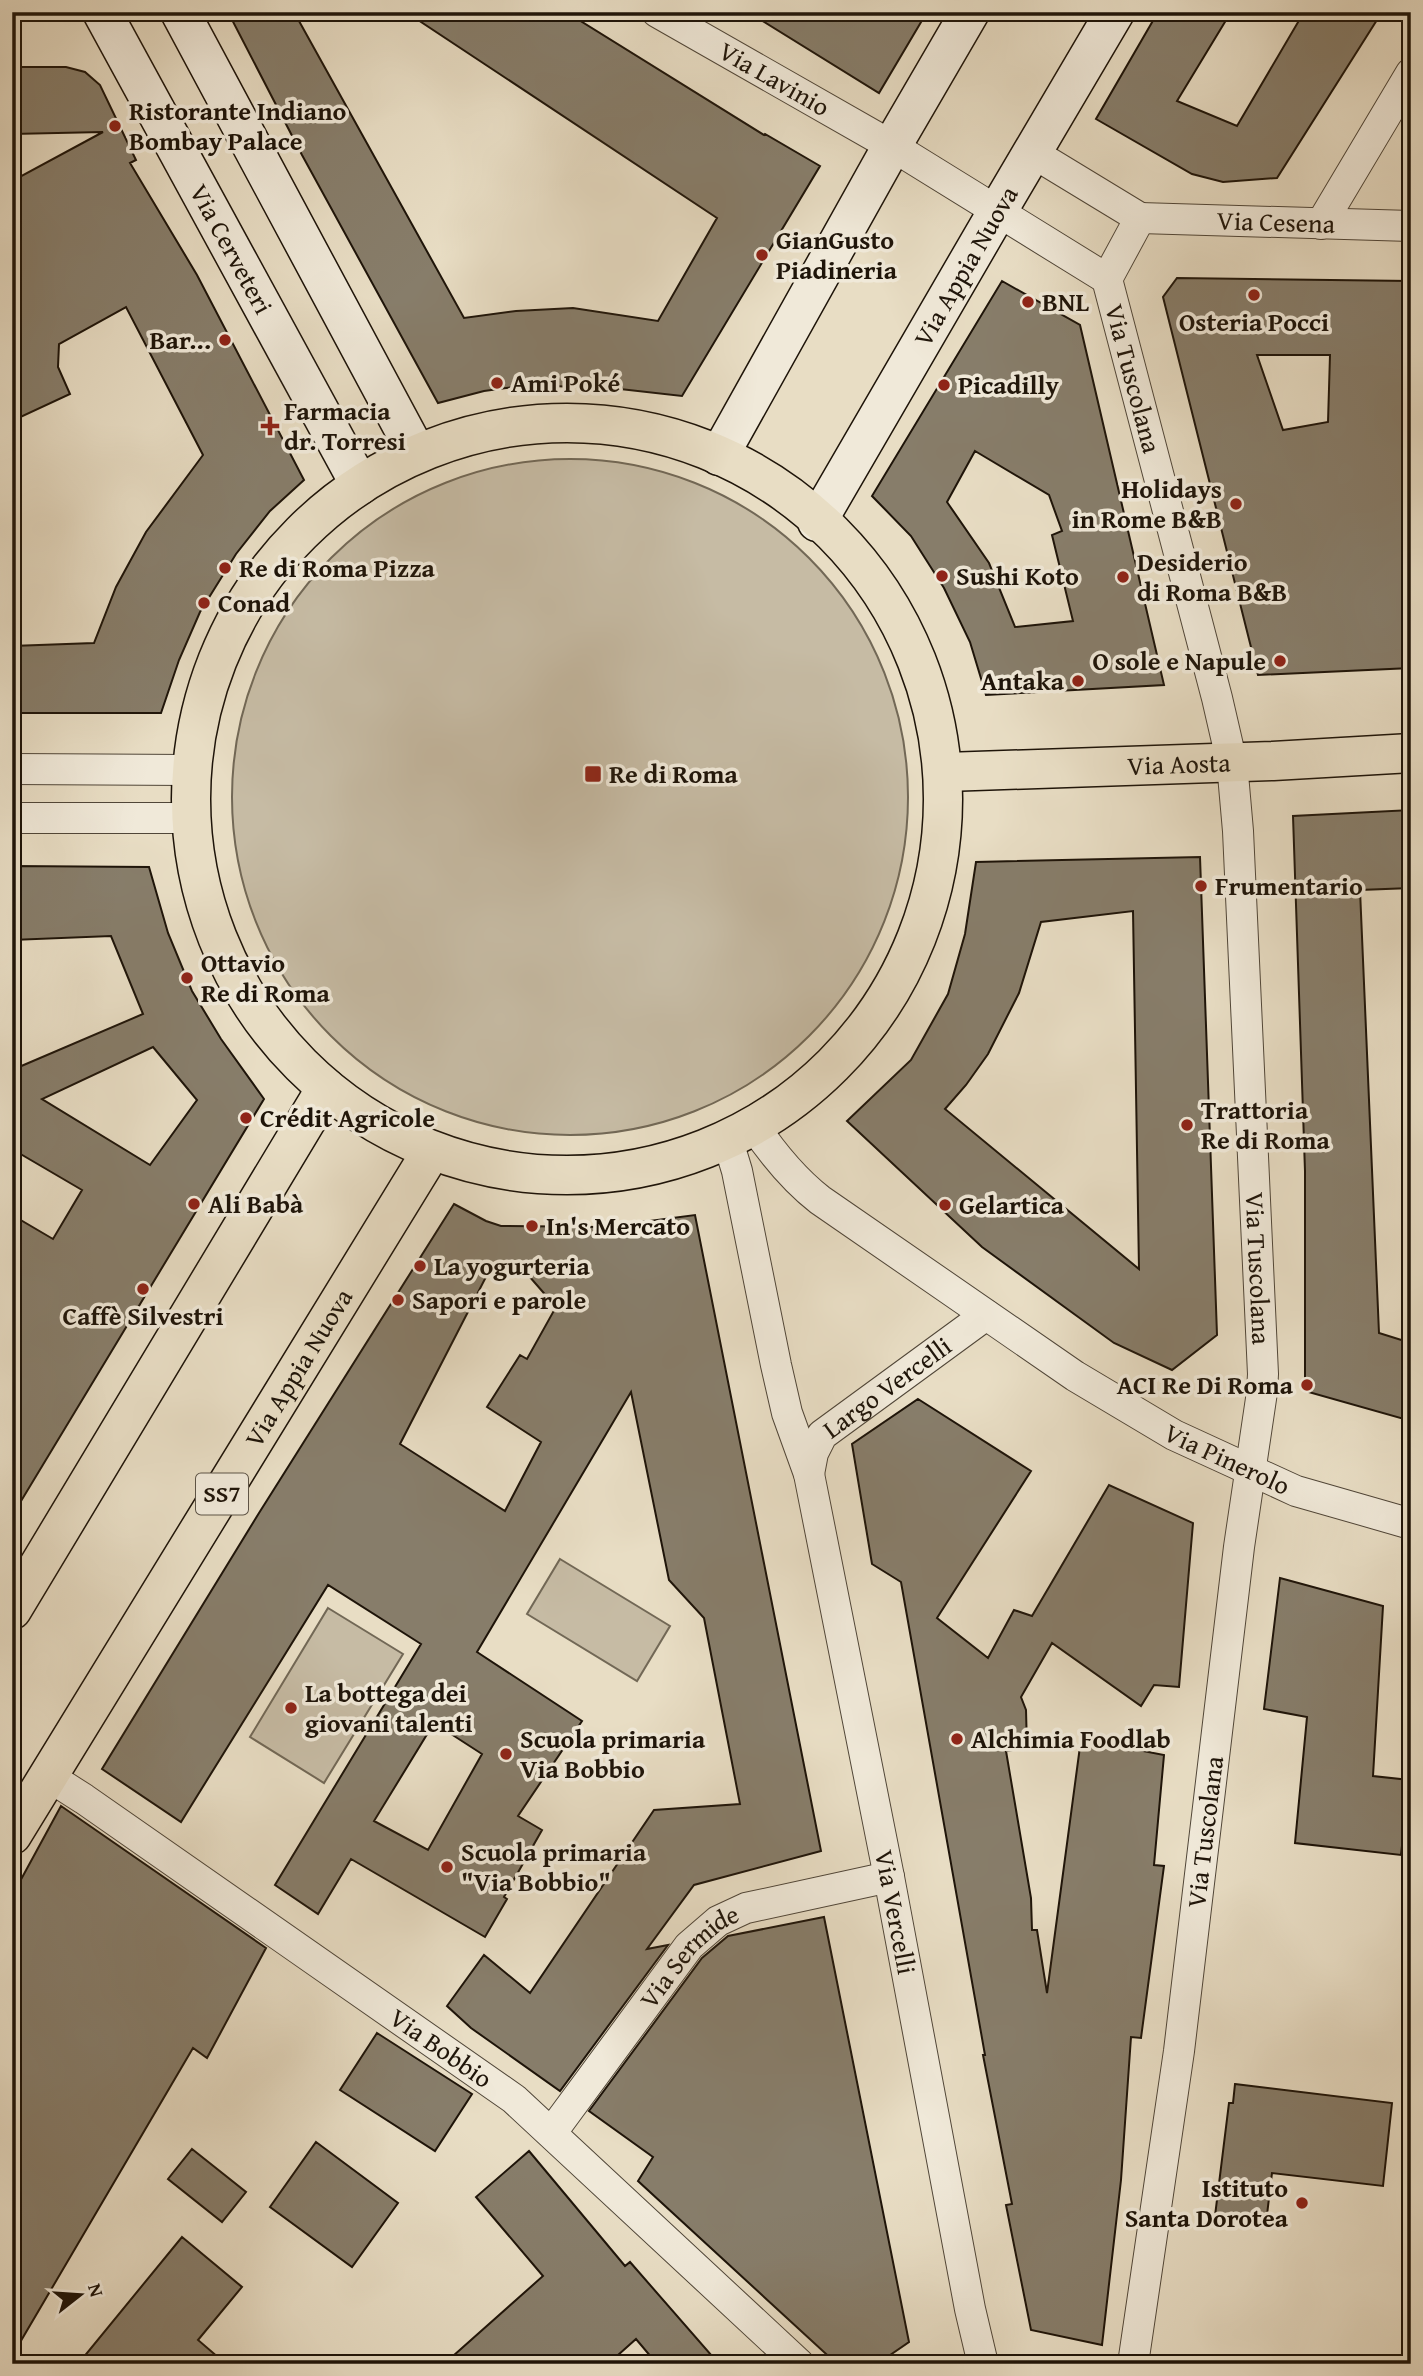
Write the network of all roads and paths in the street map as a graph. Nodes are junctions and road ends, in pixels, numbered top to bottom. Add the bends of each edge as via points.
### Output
1 (102, 12) edge
2 (180, 12) edge
3 (657, 12) edge
4 (970, 12) edge
5 (1115, 12) edge
6 (1411, 73) edge
7 (892, 146) junction
8 (1033, 153) junction
9 (996, 212) junction
10 (1140, 218) junction
11 (1321, 224) junction
12 (1411, 226) edge
13 (1107, 279) junction
14 (416, 452) junction
15 (719, 456) junction
16 (360, 485) junction
17 (817, 522) junction
18 (1411, 754) edge
19 (1231, 762) junction
20 (12, 769) edge
21 (190, 770) junction
22 (946, 772) junction
23 (12, 818) edge
24 (191, 818) junction
25 (326, 1088) junction
26 (741, 1132) junction
27 (431, 1152) junction
28 (986, 1315) junction
29 (1250, 1471) junction
30 (810, 1474) junction
31 (1411, 1524) edge
32 (12, 1610) edge
33 (48, 1776) junction
34 (12, 1835) edge
35 (889, 1877) junction
36 (552, 2132) junction
37 (981, 2357) edge
38 (1134, 2358) edge
39 (799, 2364) edge

1 - 16 main road, Via Cerveteri
2 - 14 main road
3 - 7 street, Via Lavinio
4 - 7 main road
5 - 8 main road, Via Appia Nuova
6 - 11 street
7 - 9 street, Via Lavinio
7 - 15 main road
8 - 9 main road, Via Appia Nuova
8 - 10 street
9 - 13 street, Via Lavinio
9 - 17 main road, Via Appia Nuova
10 - 11 street, Via Cesena
10 - 13 street
11 - 12 street, Via Cesena
13 - 19 street, Via Tuscolana
14 - 15 main road via 497,428 581,422 663,435
14 - 16 main road
15 - 17 main road
16 - 21 main road via 289,545 250,596 212,673
17 - 22 main road via 874,583 910,640 934,708
18 - 19 main road, Via Aosta
19 - 22 main road, Via Aosta
19 - 29 street, Via Tuscolana via 1263,1374
20 - 21 street
21 - 24 main road
22 - 26 main road via 939,868 903,968 872,1021 840,1062 793,1104
23 - 24 street
24 - 25 main road via 202,883 233,967 259,1015
25 - 27 main road via 380,1127
25 - 32 main road
26 - 27 main road via 645,1165 565,1176 504,1172
26 - 28 street via 771,1151 807,1190
26 - 30 street, Largo Vercelli via 737,1171 787,1413
27 - 33 main road, Via Appia Nuova / SS7
28 - 29 street, Via Pinerolo via 1101,1393
28 - 30 street, Largo Vercelli via 822,1435
29 - 31 street, Via Pinerolo via 1296,1492
29 - 38 street, Via Tuscolana via 1179,2051
30 - 35 street, Via Vercelli
33 - 34 main road, Via Appia Nuova / SS7
33 - 36 street, Via Bobbio via 488,2079
35 - 36 street, Via Sermide via 754,1906 708,1928 689,1946
35 - 37 street, Via Vercelli
36 - 39 street, Via Bobbio

